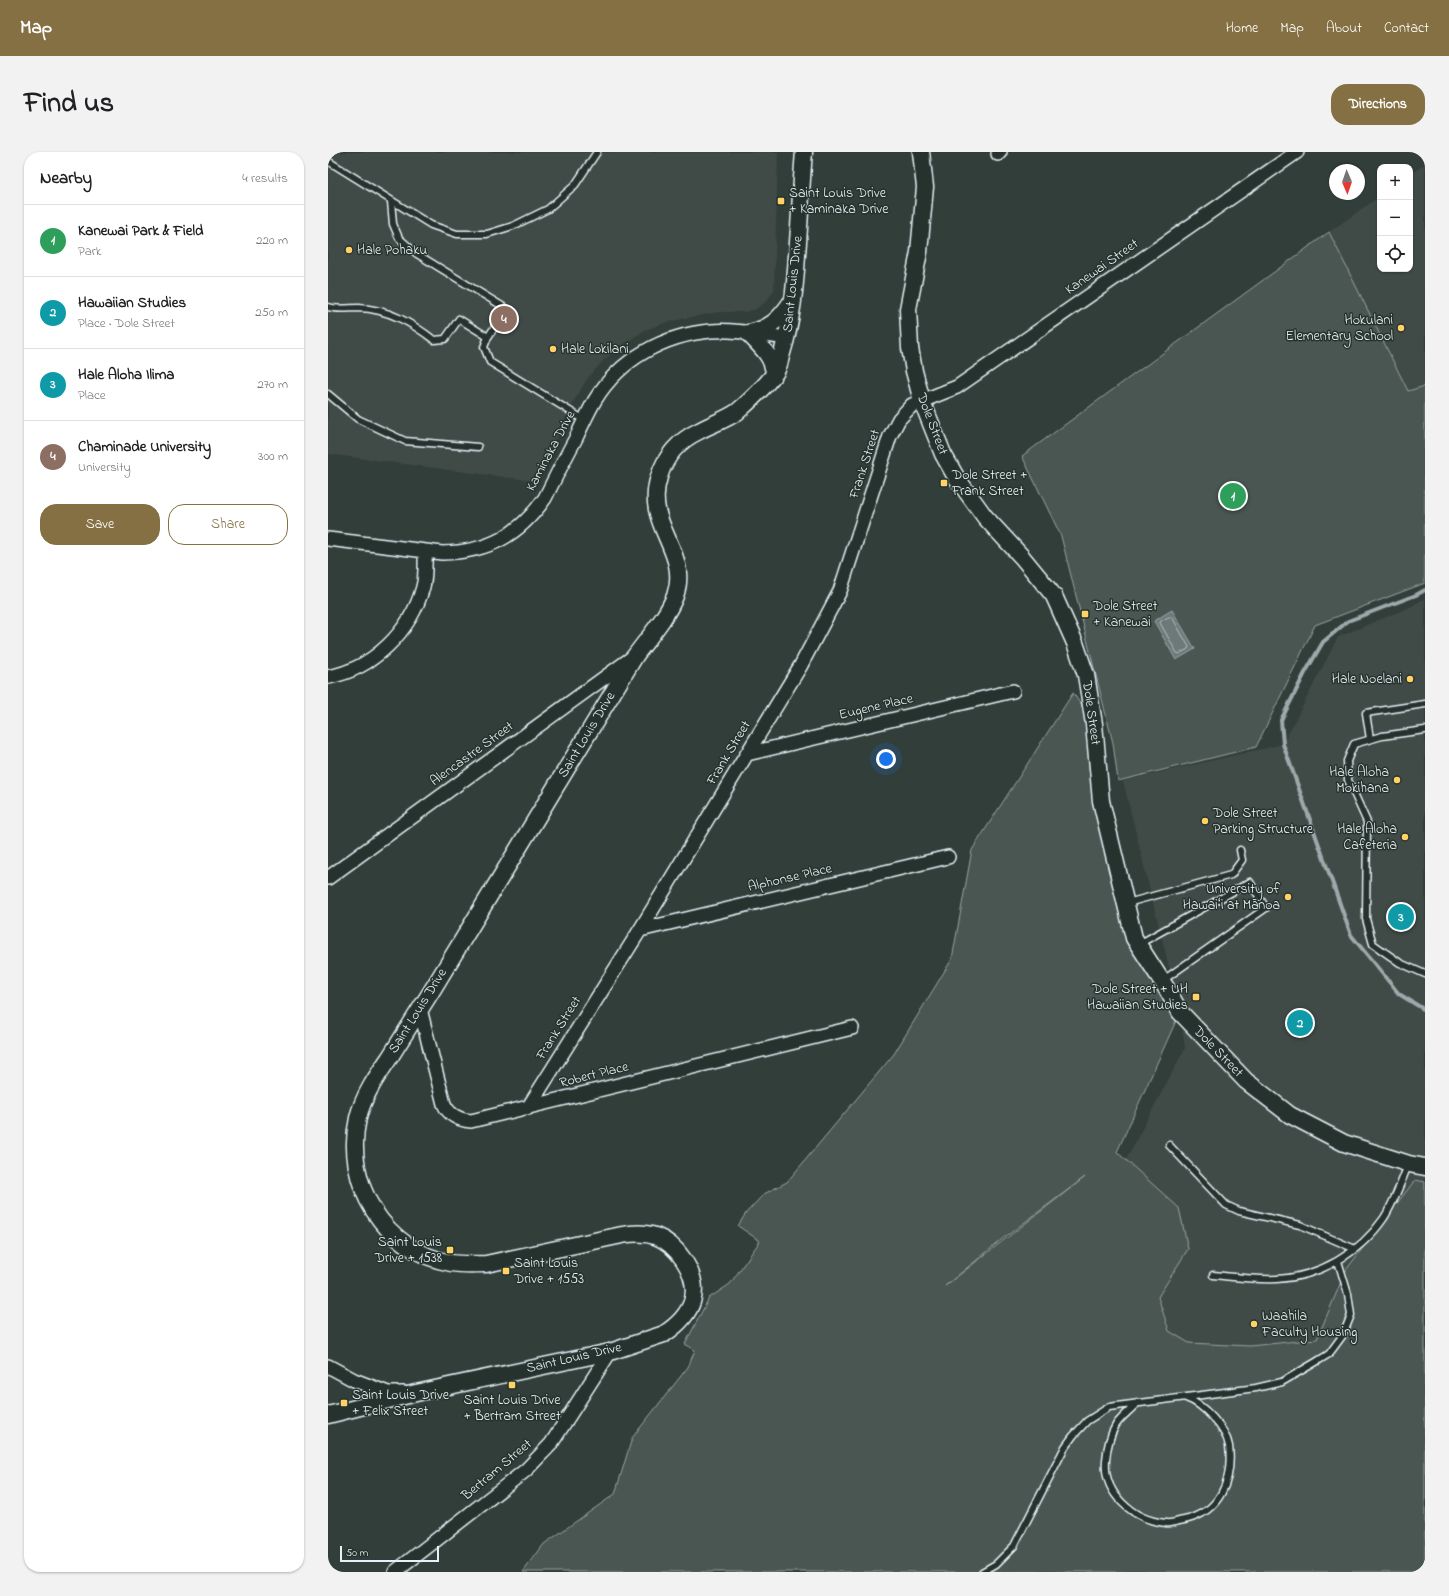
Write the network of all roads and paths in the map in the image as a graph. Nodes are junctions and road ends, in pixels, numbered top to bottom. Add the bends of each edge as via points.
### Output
1 (804, 152) edge
2 (922, 152) edge
3 (1297, 152) edge
4 (594, 153) edge
5 (328, 161) edge
6 (392, 201) junction
7 (794, 298) junction
8 (328, 307) edge
9 (748, 334) junction
10 (488, 337) junction
11 (787, 338) junction
12 (774, 374) junction
13 (328, 394) edge
14 (922, 402) junction
15 (584, 421) junction
16 (478, 447) dead end
17 (328, 539) edge
18 (425, 551) junction
19 (635, 656) junction
20 (328, 677) edge
21 (1013, 691) dead end
22 (1425, 704) edge
23 (1425, 730) edge
24 (1370, 740) junction
25 (747, 754) junction
26 (1240, 850) dead end
27 (948, 857) dead end
28 (328, 878) edge
29 (1125, 903) junction
30 (640, 930) junction
31 (1138, 944) junction
32 (1425, 974) edge
33 (1162, 980) junction
34 (420, 1010) junction
35 (852, 1028) dead end
36 (528, 1108) junction
37 (1169, 1145) dead end
38 (1409, 1164) junction
39 (1425, 1167) edge
40 (1355, 1249) junction
41 (1338, 1261) junction
42 (1213, 1274) dead end
43 (610, 1352) junction
44 (328, 1366) edge
45 (416, 1393) junction
46 (1183, 1398) junction
47 (1137, 1403) junction
48 (328, 1415) edge
49 (395, 1572) edge
50 (982, 1572) edge

1 - 7 street, Saint Louis Drive
2 - 14 street, Dole Street via 924,202 919,252 908,309 912,358
3 - 14 street, Kanewai Street via 957,387
4 - 6 lane via 575,185 548,208 512,226 487,234 456,234 431,225
5 - 6 lane
6 - 10 lane via 393,224 399,238 417,254 507,309
7 - 9 street via 777,320 759,331
7 - 11 street, Saint Louis Drive
8 - 10 lane via 360,308 389,313 418,328 434,340 445,339 459,319
9 - 11 street, Kaminaka Drive
9 - 12 street via 764,349 772,362
9 - 15 street, Kaminaka Drive via 713,331 692,333 654,346 637,356 607,383
10 - 15 lane via 484,347 490,362
11 - 12 street, Saint Louis Drive
12 - 19 street, Saint Louis Drive via 737,412 682,442 674,449 662,468 656,488 656,510 677,562 677,588 669,607
13 - 16 lane via 358,418 405,441
14 - 25 street, Frank Street via 912,405 905,411 894,427 840,591 801,665
14 - 29 street, Dole Street via 943,454 956,477 985,517 1054,596 1074,643 1086,675 1094,724 1101,801
15 - 18 street, Kaminaka Drive via 545,498 523,525 494,544 477,549 448,553
17 - 18 street, Kaminaka Drive
18 - 20 street via 424,586 408,621 397,636 368,661
19 - 28 street, Alencastre Street
19 - 34 street, Saint Louis Drive
21 - 25 street, Eugene Place
22 - 24 lane via 1366,713
23 - 24 lane
24 - 32 lane via 1354,744 1347,761 1348,780 1367,822 1366,919 1373,944 1400,963
25 - 30 street, Frank Street
26 - 29 lane via 1242,860 1231,874
27 - 30 street, Alphonse Place
29 - 31 street, Dole Street
30 - 36 street, Frank Street
31 - 33 street, Dole Street
31 - 33 lane via 1250,882 1266,908
33 - 38 street, Dole Street via 1184,1017 1246,1081 1290,1115 1344,1143
34 - 36 street, Robert Place via 444,1104 451,1114 458,1119 471,1121
34 - 43 street, Saint Louis Drive via 372,1084 358,1116 354,1151 356,1169 368,1202 381,1221 402,1242 428,1256 450,1263 486,1264 638,1232 654,1235 668,1242 692,1273 695,1284 694,1296 688,1310 680,1322 664,1334
35 - 36 street, Robert Place
37 - 40 lane via 1226,1205 1239,1211 1300,1225
38 - 39 street, Dole Street
38 - 40 lane via 1384,1218
40 - 41 lane
41 - 42 lane via 1319,1270 1277,1279
41 - 46 lane via 1351,1315 1343,1335 1329,1354 1282,1382 1234,1392
43 - 45 street, Saint Louis Drive
43 - 49 street, Bertram Street via 551,1444 526,1470
44 - 45 street via 354,1380 388,1393
45 - 48 street, Saint Louis Drive
46 - 47 lane
46 - 47 lane via 1206,1411 1221,1426 1228,1444 1230,1462 1227,1482 1216,1502 1205,1513 1167,1524 1146,1519 1128,1509 1113,1493 1105,1470 1107,1448 1116,1425
47 - 50 lane via 1109,1407 1079,1429 1065,1447 1014,1546 996,1564

